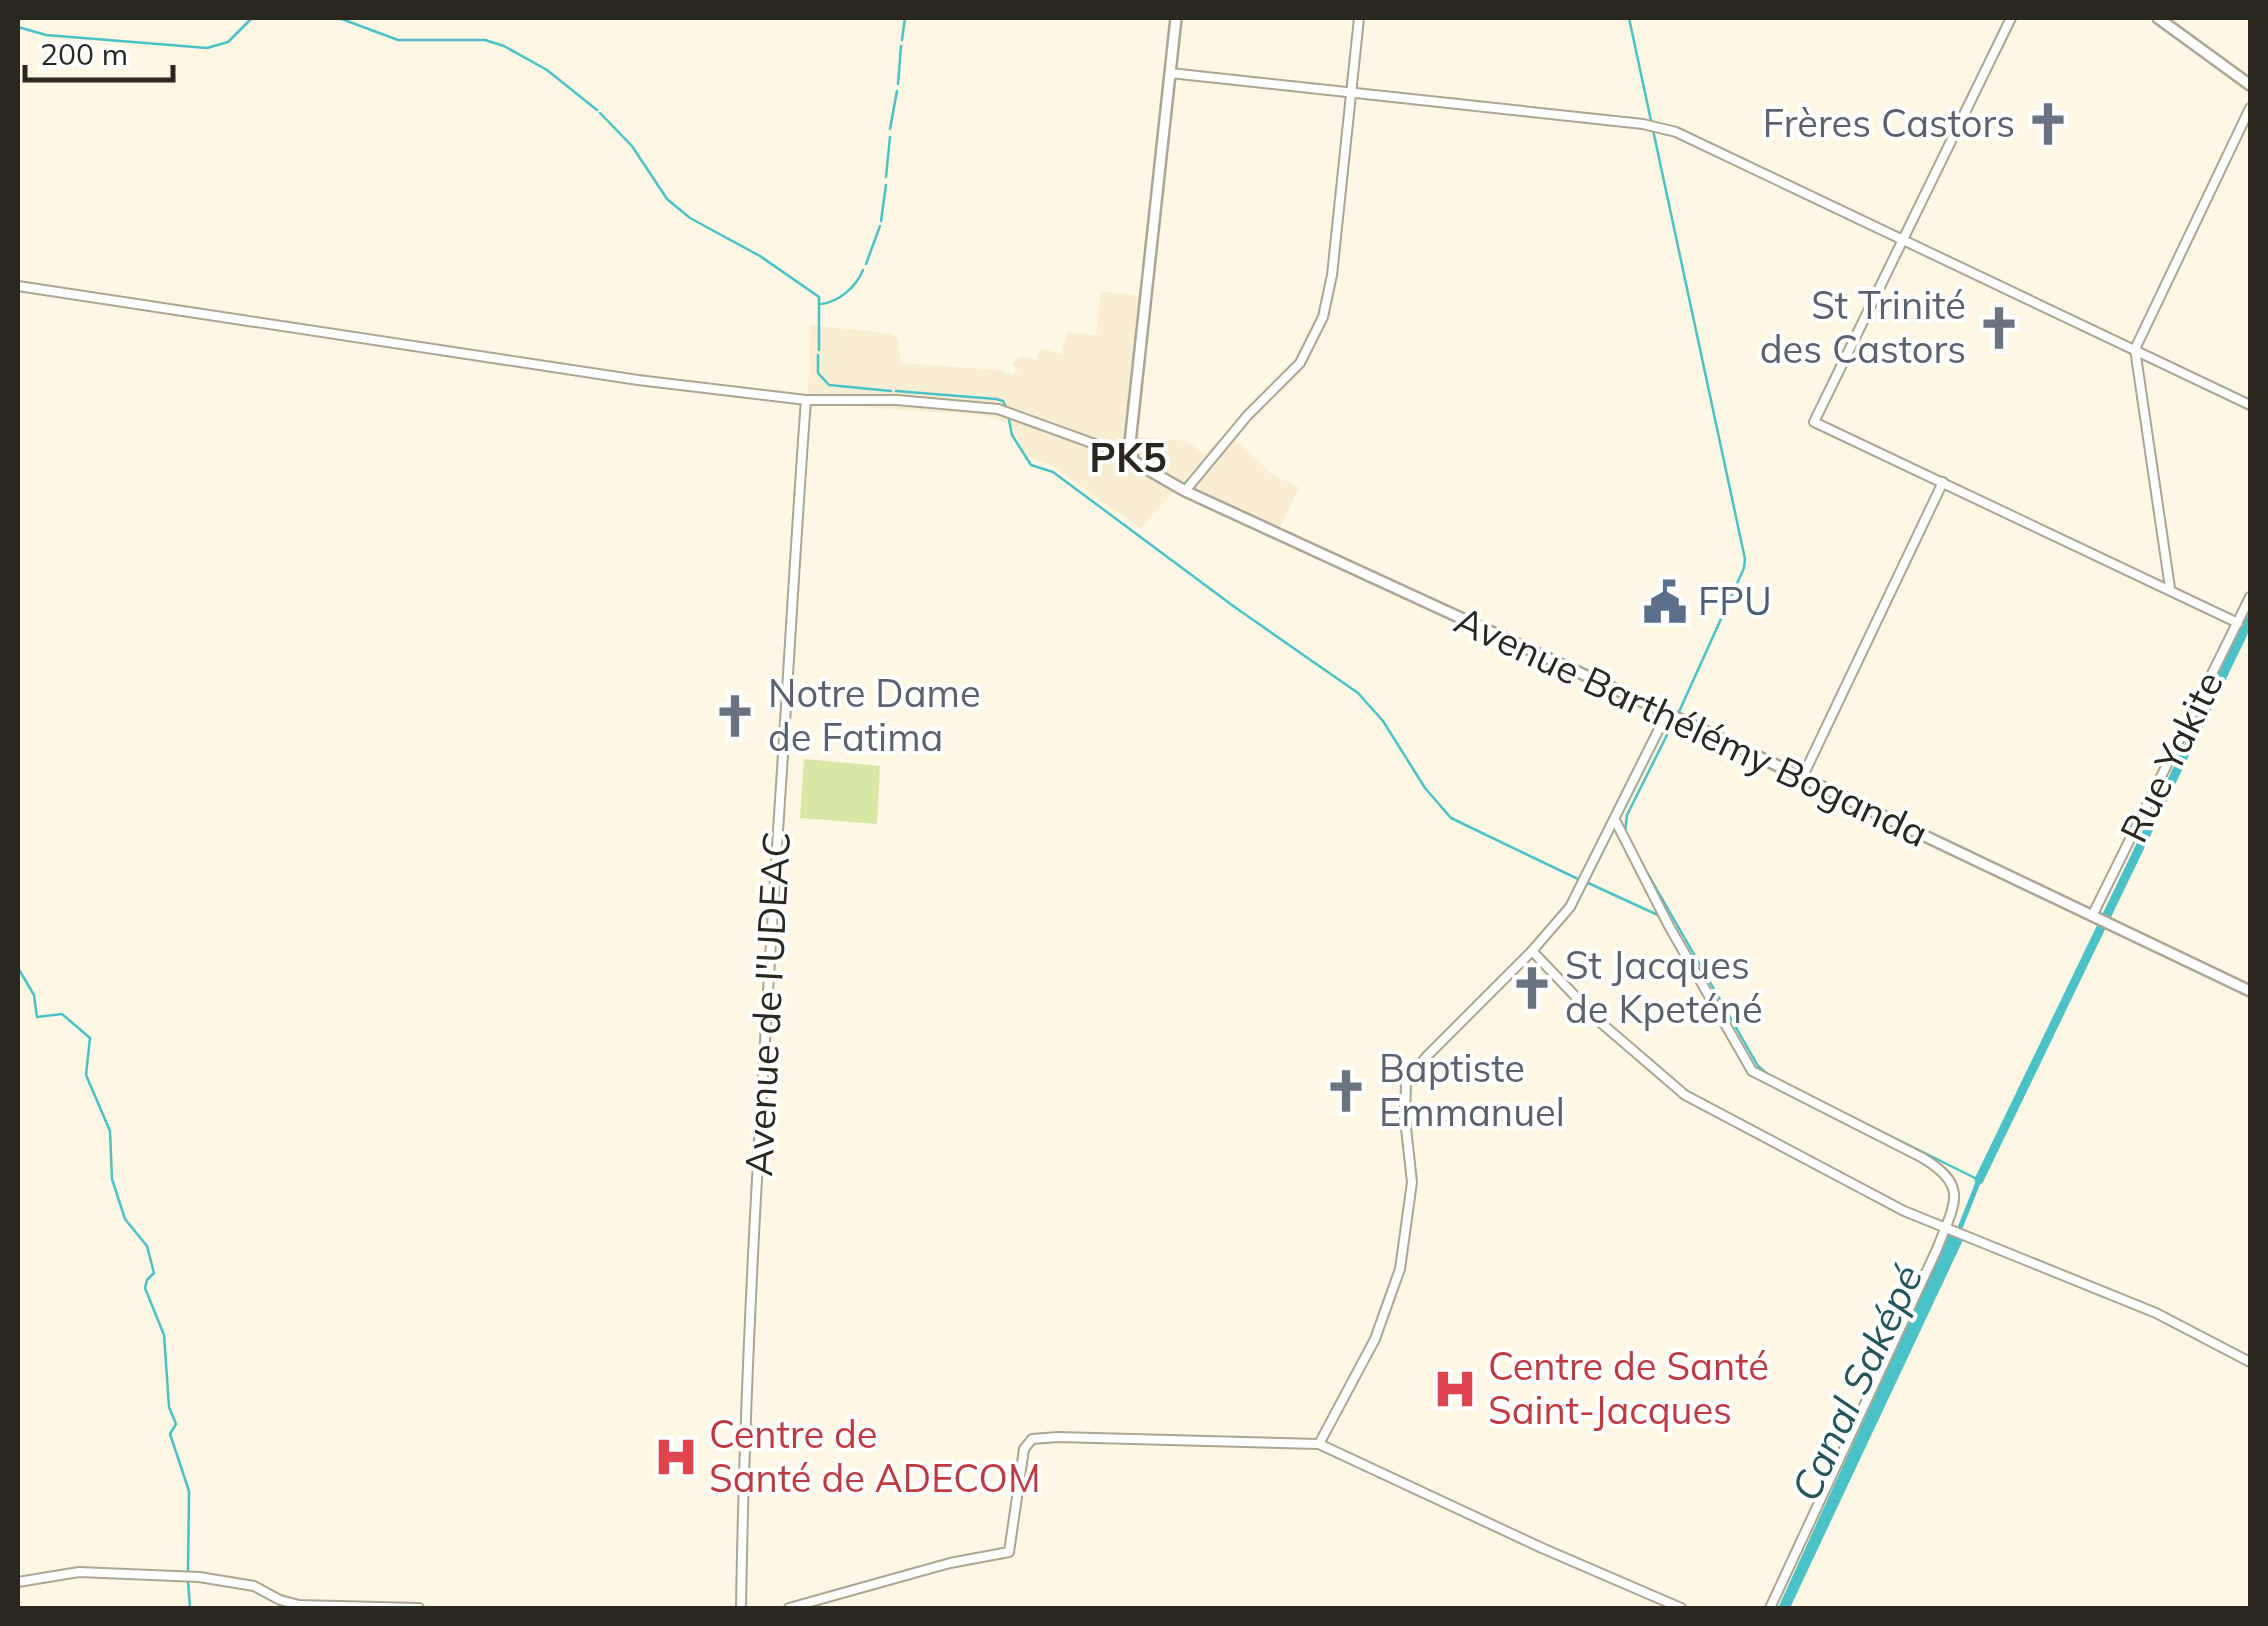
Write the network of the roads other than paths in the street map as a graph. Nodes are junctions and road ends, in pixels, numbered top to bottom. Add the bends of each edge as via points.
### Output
1 (1176, 18) edge
2 (1359, 18) edge
3 (2011, 18) edge
4 (2158, 18) edge
5 (1170, 74) junction
6 (2250, 85) edge
7 (1352, 93) junction
8 (2250, 108) edge
9 (1906, 239) junction
10 (18, 286) edge
11 (2135, 349) junction
12 (806, 400) junction
13 (2250, 405) edge
14 (1129, 456) junction
15 (1943, 482) junction
16 (1185, 491) junction
17 (2170, 588) junction
18 (2250, 598) edge
19 (2238, 623) junction
20 (1674, 716) junction
21 (1802, 778) junction
22 (1615, 820) junction
23 (2095, 917) junction
24 (1532, 951) junction
25 (2250, 991) edge
26 (1944, 1229) junction
27 (2250, 1362) edge
28 (1319, 1444) junction
29 (18, 1582) edge
30 (419, 1608) edge
31 (741, 1608) edge
32 (788, 1608) edge
33 (1681, 1608) edge
34 (1770, 1608) edge

1 - 5 main road
2 - 7 street
3 - 9 street
4 - 6 main road
5 - 7 street
5 - 14 main road
7 - 9 street via 1656,126
7 - 16 street via 1332,275 1315,338
8 - 11 street
9 - 11 street
9 - 15 street via 1814,422
10 - 12 street via 588,374
11 - 13 street
11 - 17 street
12 - 14 street via 998,409
12 - 31 street, Avenue de I'UDEAC via 754,1245
14 - 16 main road, Avenue Barthélémy Boganda
15 - 17 street
15 - 21 street
16 - 20 main road, Avenue Barthélémy Boganda
17 - 19 street
18 - 19 street, Rue Yakite
19 - 23 street, Rue Yakite
20 - 21 main road, Avenue Barthélémy Boganda
20 - 22 street
21 - 23 main road, Avenue Barthélémy Boganda
22 - 24 street via 1570,907
22 - 26 street via 1752,1072 1947,1174 1955,1202
23 - 25 main road, Avenue Barthélémy Boganda
24 - 26 street via 1666,1082
24 - 28 street via 1406,1083 1412,1182 1400,1269 1375,1339
26 - 27 street via 2156,1313
26 - 34 street
28 - 32 street via 1032,1439 1024,1449 1009,1552
28 - 33 street
29 - 30 street via 79,1572 199,1576 254,1586 298,1605

